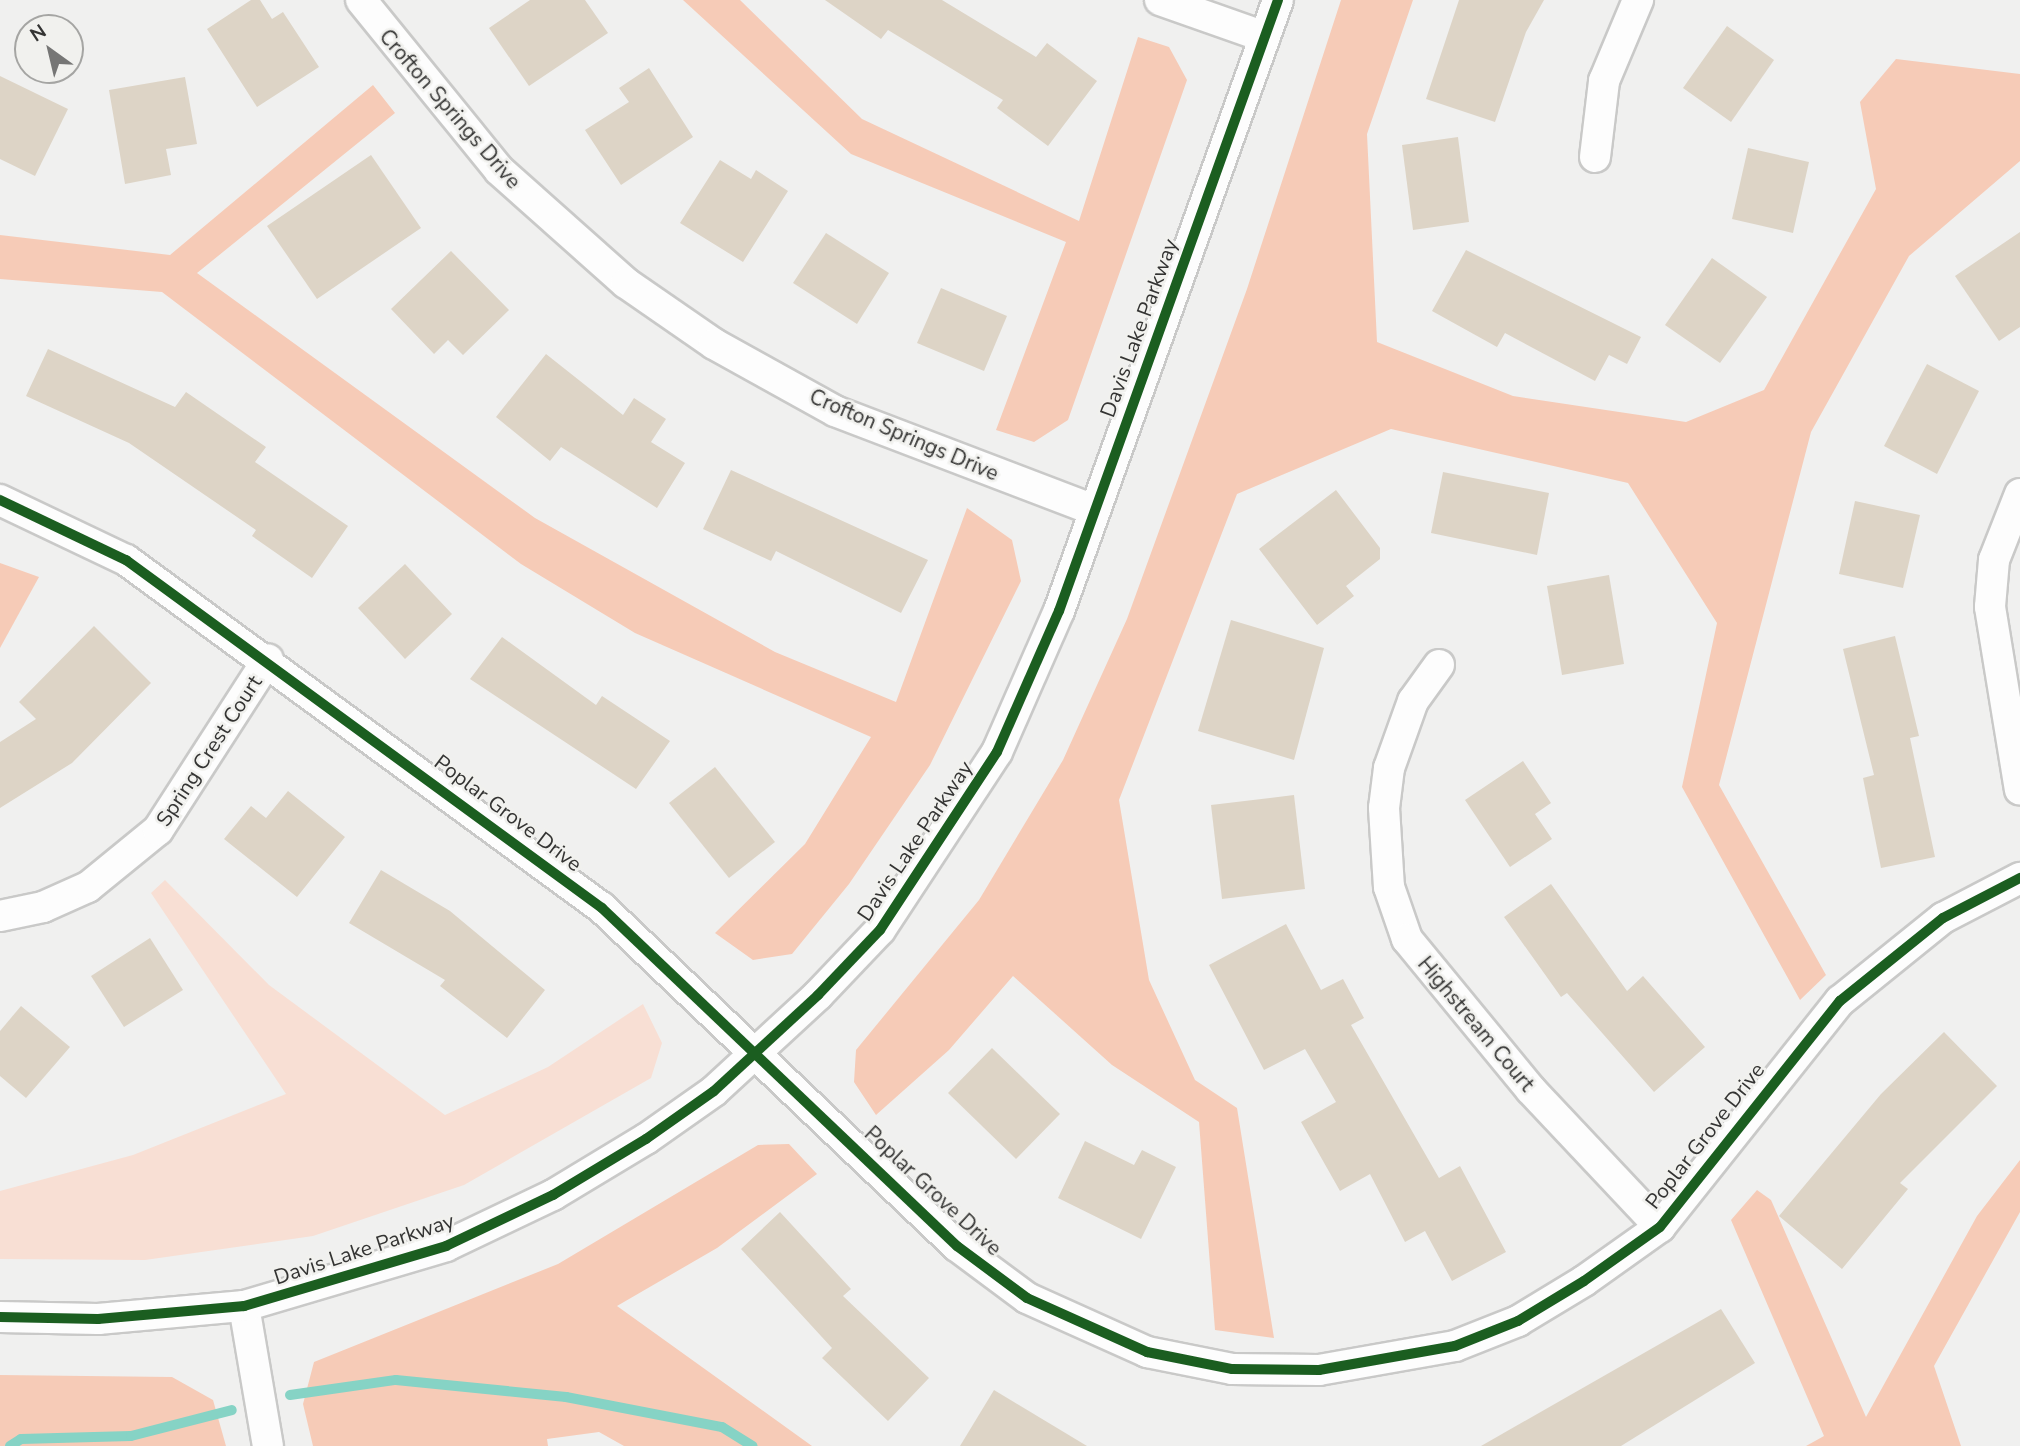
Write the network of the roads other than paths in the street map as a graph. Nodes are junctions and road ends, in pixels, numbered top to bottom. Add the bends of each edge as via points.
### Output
1 (361, 0) edge
2 (1160, 0) edge
3 (1278, 0) edge
4 (1638, 0) edge
5 (1265, 37) junction
6 (1595, 157) dead end
7 (2020, 494) edge
8 (0, 500) edge
9 (1094, 510) junction
10 (268, 659) junction
11 (1439, 665) dead end
12 (2020, 790) edge
13 (2020, 878) edge
14 (0, 916) edge
15 (759, 1054) junction
16 (1660, 1227) junction
17 (244, 1306) junction
18 (0, 1317) edge
19 (268, 1446) edge

1 - 9 street, Crofton Springs Drive via 499,170 626,283 714,344 835,411
2 - 5 street
3 - 5 street, Davis Lake Parkway
4 - 6 street via 1604,81
5 - 9 street, Davis Lake Parkway
7 - 12 street via 1994,560 1990,607
8 - 10 street, Poplar Grove Drive via 126,560
9 - 15 street, Davis Lake Parkway via 1059,611 997,752 880,929
10 - 14 street, Spring Crest Court via 158,830 88,887 43,907
10 - 15 street, Poplar Grove Drive via 603,908
11 - 16 street, Highstream Court via 1413,701 1389,768 1384,808 1389,887 1406,939 1531,1090
13 - 16 street, Poplar Grove Drive via 1943,918 1840,1001
15 - 16 street, Poplar Grove Drive via 957,1246 1027,1298 1147,1352 1232,1369 1319,1370 1455,1346 1518,1321
15 - 17 street, Davis Lake Parkway via 646,1139 554,1195 446,1246
17 - 18 street, Davis Lake Parkway via 98,1319
17 - 19 street

